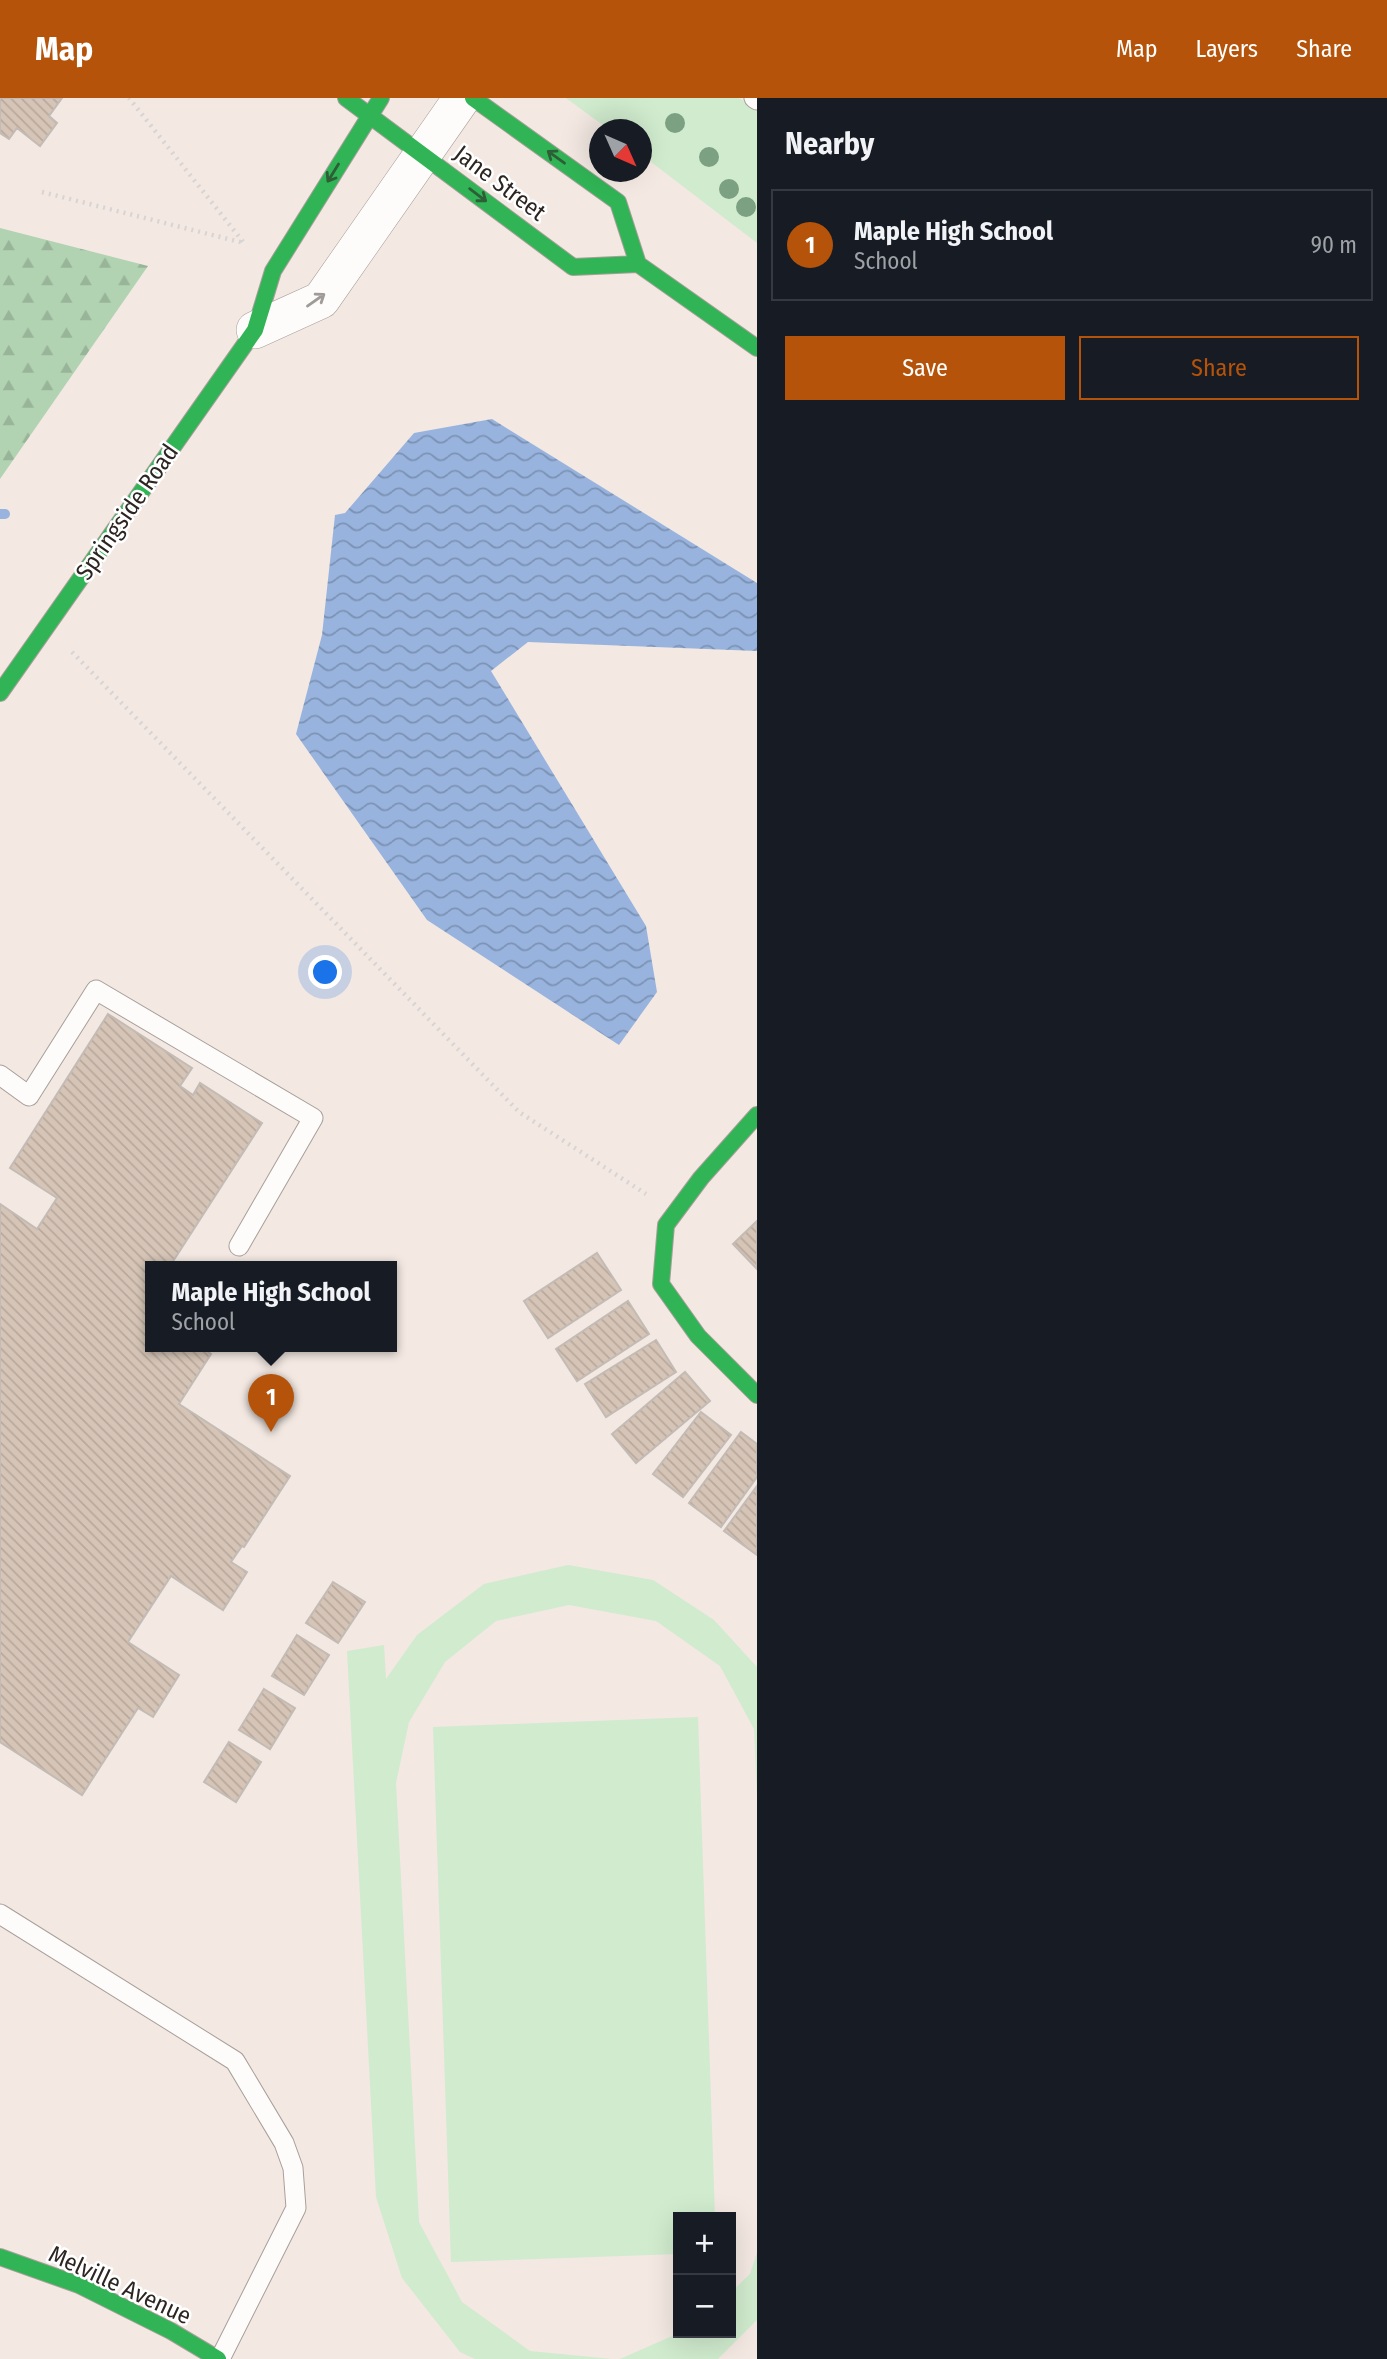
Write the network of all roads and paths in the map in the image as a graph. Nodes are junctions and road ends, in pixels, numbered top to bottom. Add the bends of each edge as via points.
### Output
1 (129, 98) edge
2 (346, 98) edge
3 (381, 98) edge
4 (461, 98) edge
5 (473, 98) edge
6 (369, 115) junction
7 (423, 154) junction
8 (42, 192) dead end
9 (638, 264) junction
10 (255, 330) junction
11 (757, 348) edge
12 (47, 626) junction
13 (0, 693) edge
14 (0, 1075) edge
15 (757, 1115) edge
16 (675, 1213) junction
17 (239, 1246) dead end
18 (757, 1395) edge
19 (0, 1914) edge
20 (0, 2257) edge
21 (219, 2359) edge

1 - 8 path via 244,243
2 - 6 street, Jane Street
3 - 6 street, Springside Road
4 - 7 street
9 -> 5 street via 618,202
6 - 7 street, Jane Street
6 -> 10 street, Springside Road via 273,271
7 -> 9 street, Jane Street via 572,267
10 -> 7 street via 321,300
9 - 11 street
10 - 12 street, Springside Road
12 - 13 street, Springside Road
12 - 16 path via 519,1112
14 - 17 lane via 29,1096 96,990 313,1118
15 - 16 street
16 - 18 street via 666,1225 661,1284 698,1336
19 - 21 lane via 234,2061 284,2143 293,2168 296,2208
20 - 21 street, Melville Avenue via 79,2285

